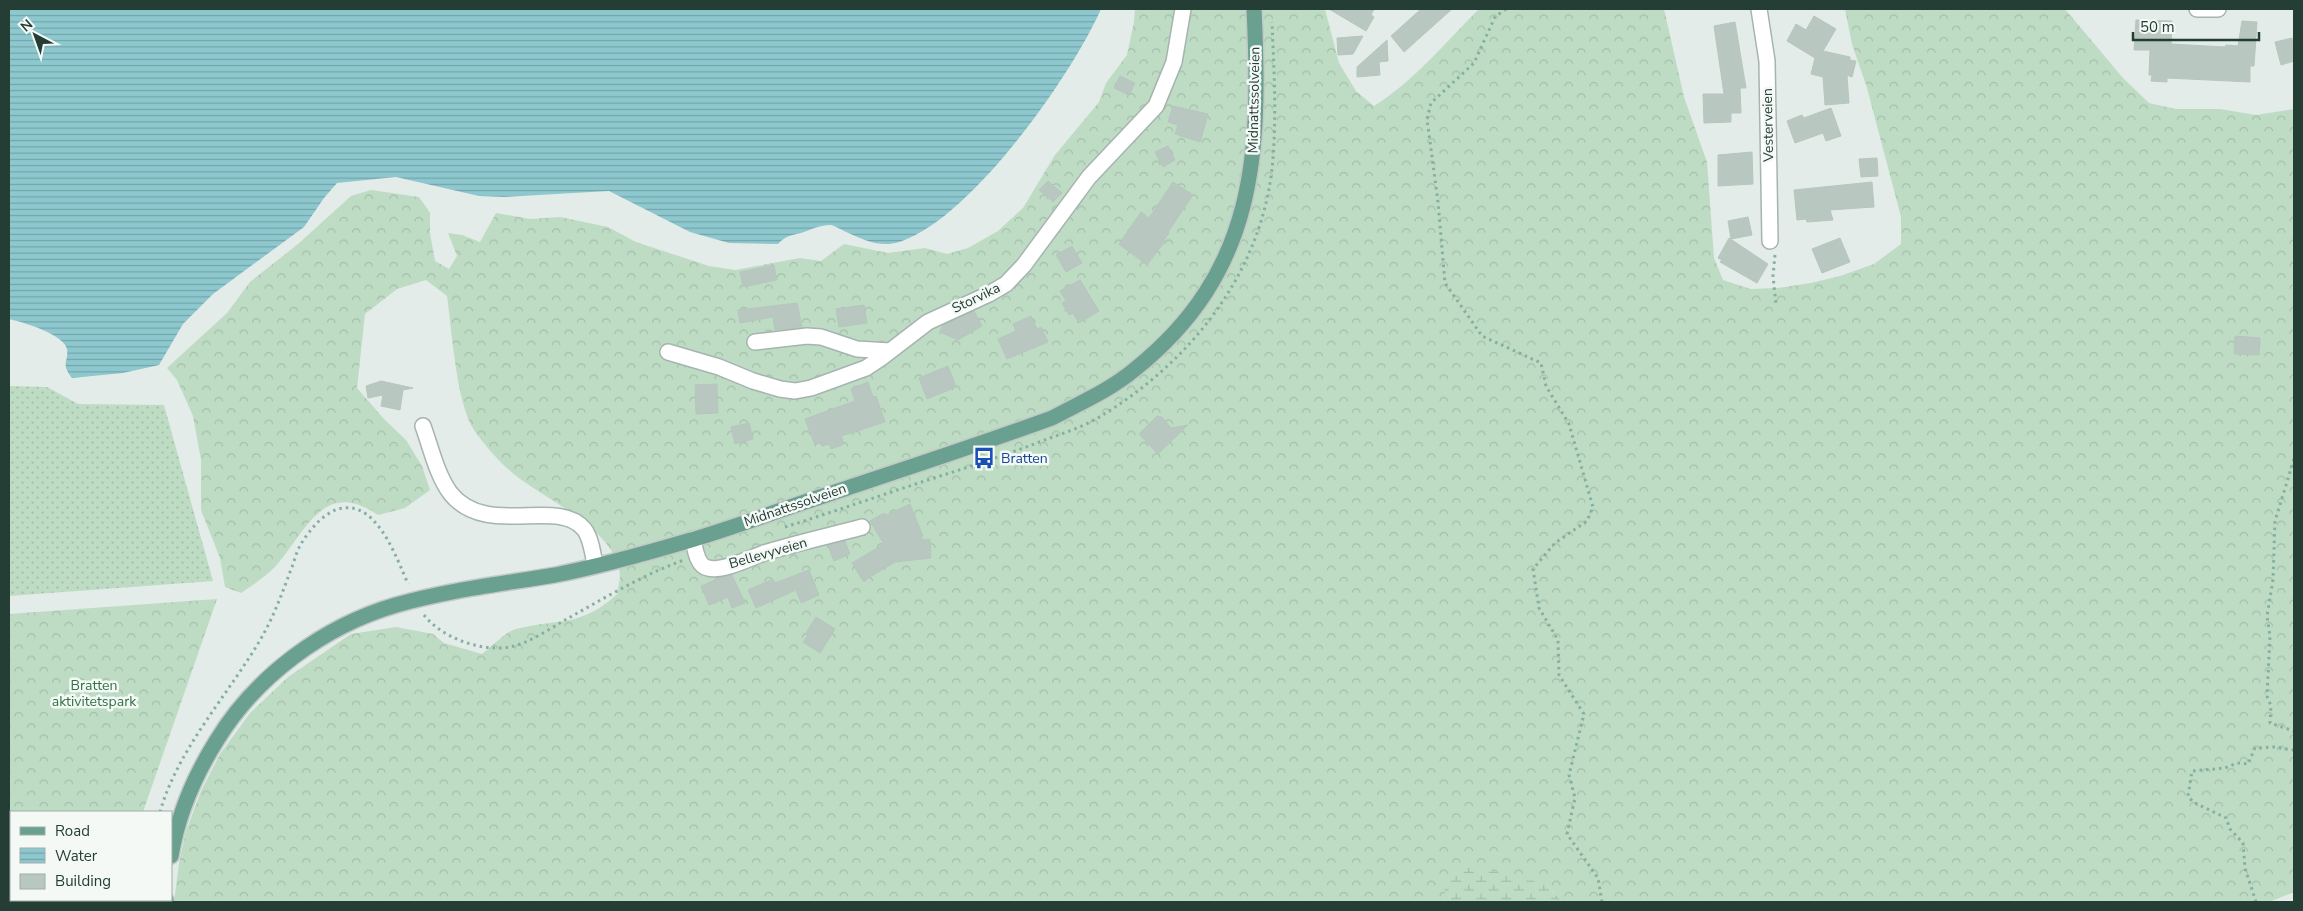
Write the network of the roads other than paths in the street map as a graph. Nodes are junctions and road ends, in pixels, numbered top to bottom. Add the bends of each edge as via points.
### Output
1 (1183, 9) edge
2 (1254, 9) edge
3 (1759, 9) edge
4 (2197, 9) edge
5 (2218, 9) edge
6 (1770, 241) road end
7 (755, 342) dead end
8 (890, 351) junction
9 (668, 352) dead end
10 (423, 426) dead end
11 (862, 527) dead end
12 (693, 539) junction
13 (596, 565) junction
14 (172, 850) edge

1 - 8 street, Storvika via 1174,62 1156,106 1089,177 1024,265 997,289 928,322
2 - 12 main road, Midnattssolveien via 1256,122 1254,156 1242,217 1222,265 1199,305 1171,339 1133,372 1052,418
3 - 6 street, Vesterveien via 1767,61
4 - 5 street
7 - 8 street via 807,336 821,337 857,349
8 - 9 street, Storvika via 866,368 831,382 795,391
10 - 13 street via 440,474 451,494 466,507 484,514 511,518 560,517 574,521 584,529
11 - 12 street, Bellevyveien via 710,569 703,566 696,556
12 - 13 main road, Midnattssolveien
13 - 14 main road, Midnattssolveien via 395,605 354,620 314,644 259,687 225,727 186,801

